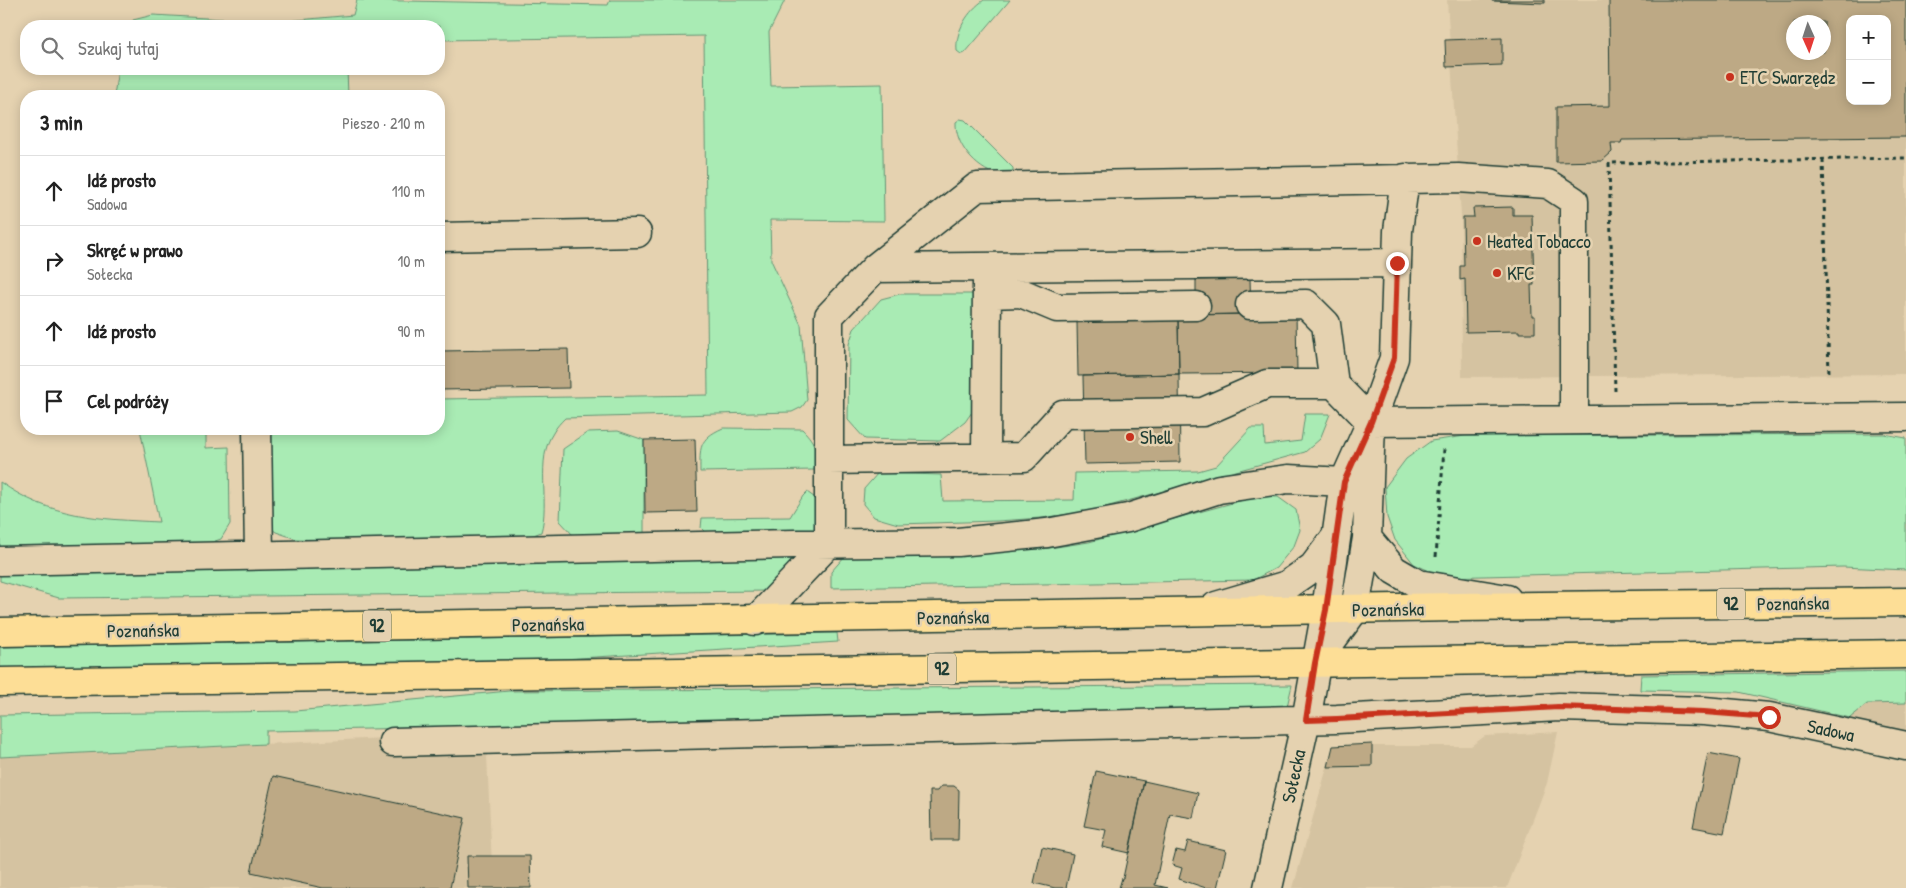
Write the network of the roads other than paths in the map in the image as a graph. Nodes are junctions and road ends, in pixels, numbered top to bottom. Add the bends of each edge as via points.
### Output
1 (1405, 178) junction
2 (637, 233) dead end
3 (445, 238) edge
4 (1397, 263) junction
5 (875, 268) junction
6 (987, 280) junction
7 (1250, 305) dead end
8 (1196, 306) dead end
9 (1334, 384) junction
10 (1906, 417) edge
11 (1574, 419) junction
12 (1371, 422) junction
13 (257, 435) edge
14 (986, 457) junction
15 (829, 460) junction
16 (1344, 482) junction
17 (1336, 537) junction
18 (1367, 538) junction
19 (829, 543) junction
20 (259, 556) junction
21 (0, 561) edge
22 (1906, 602) edge
23 (1555, 606) junction
24 (1355, 609) junction
25 (1326, 610) junction
26 (1194, 612) junction
27 (755, 620) junction
28 (0, 632) edge
29 (1906, 654) edge
30 (1315, 663) junction
31 (0, 682) edge
32 (1306, 720) junction
33 (393, 742) dead end
34 (1906, 746) edge
35 (1268, 888) edge

1 - 4 street
1 - 5 street via 976,187
1 - 11 street via 1548,184 1574,201
2 - 3 street
4 - 6 street
4 - 12 street via 1394,358
5 - 6 street
5 - 15 street via 829,316
6 - 8 street via 1057,308
6 - 14 street
7 - 9 street via 1306,304 1326,324
9 - 12 street
9 - 14 street via 1267,384 1203,412 1063,414 1024,457
10 - 11 street
11 - 12 street
12 - 16 street, Sołecka
12 - 18 street
13 - 20 street
14 - 15 street
15 - 19 street
16 - 17 street, Sołecka
16 - 19 street via 1288,480 1219,490 1128,518 1047,533 958,542
17 - 25 street, Sołecka
17 - 26 street via 1313,567 1286,585
18 - 23 street via 1394,570 1418,584
18 - 24 street
19 - 20 street
19 - 27 street
20 - 21 street
22 - 23 main road, Poznańska / 92
23 - 24 main road, Poznańska / 92
24 - 25 main road, Poznańska / 92
24 - 30 street
25 - 26 main road, Poznańska / 92
25 - 30 street, Sołecka
26 - 27 main road, Poznańska / 92
27 - 28 main road, Poznańska / 92
29 - 30 main road, 92
30 - 31 main road, 92
30 - 32 street, Sołecka
32 - 33 street, Sadowa
32 - 34 street, Sadowa via 1558,707 1704,712 1769,717
32 - 35 street, Sołecka

